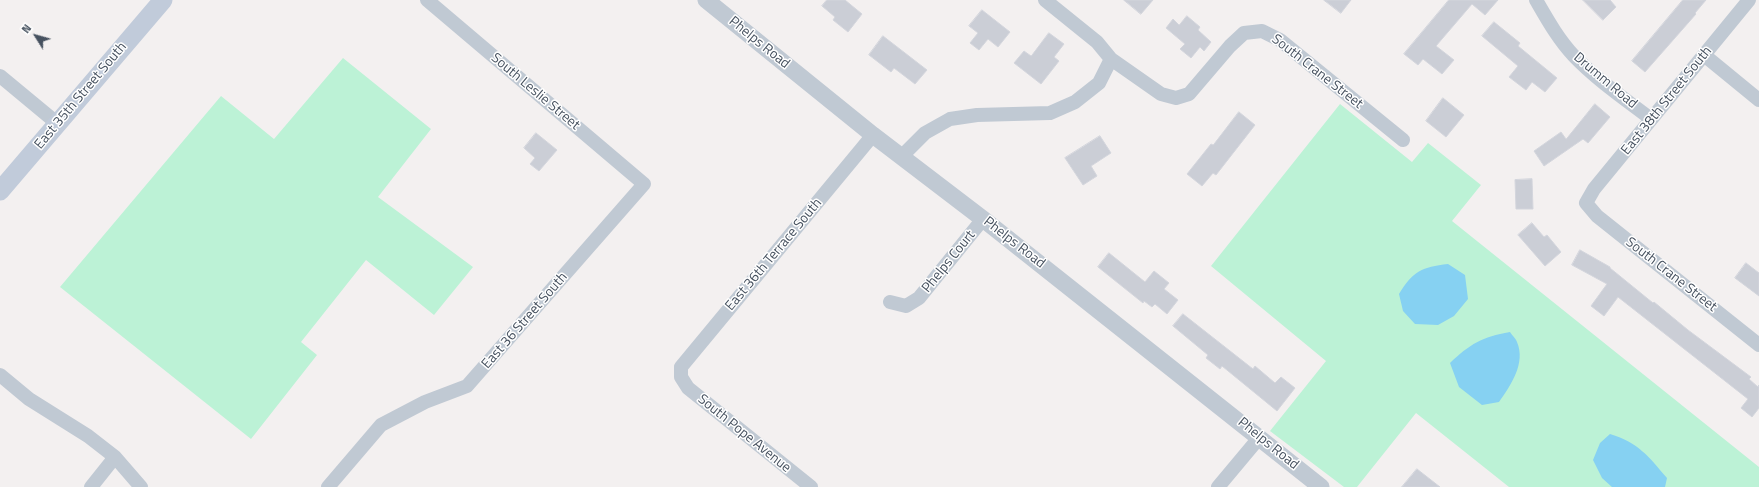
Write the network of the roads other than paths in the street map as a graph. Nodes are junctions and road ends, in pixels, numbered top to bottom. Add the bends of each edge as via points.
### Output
1 (163, 0) edge
2 (426, 0) edge
3 (706, 0) edge
4 (1045, 0) edge
5 (1536, 0) edge
6 (1749, 0) edge
7 (1704, 55) junction
8 (1111, 59) junction
9 (0, 76) edge
10 (1759, 100) edge
11 (1652, 119) junction
12 (58, 124) junction
13 (873, 135) junction
14 (1403, 140) dead end
15 (901, 157) junction
16 (644, 184) joint
17 (0, 191) edge
18 (1586, 202) joint
19 (983, 220) junction
20 (890, 302) dead end
21 (1759, 345) edge
22 (0, 376) edge
23 (681, 377) joint
24 (1260, 438) junction
25 (115, 457) junction
26 (802, 484) edge
27 (91, 487) edge
28 (141, 487) edge
29 (328, 487) edge
30 (1218, 487) edge
31 (1321, 487) edge

1 - 12 main road, East 35th Street South
2 - 16 street, South Leslie Street
3 - 13 street, Phelps Road
4 - 8 street, South Crane Street via 1097,42
5 - 11 street, Drumm Road via 1551,26 1573,55
6 - 7 street, East 38th Street South
7 - 10 street
7 - 11 street, East 38th Street South
8 - 14 street, South Crane Street via 1161,94 1176,98 1189,94 1244,33 1262,31 1280,40
8 - 15 street via 1099,83 1075,102 1050,112 977,115 950,119 925,133
9 - 12 street
11 - 18 street, East 38th Street South
12 - 17 main road, East 35th Street South
13 - 15 street, Phelps Road
13 - 23 street, East 36th Terrace South via 681,367
15 - 19 street, Phelps Road
16 - 29 street, East 36 Street South via 467,386 425,402 381,425
18 - 21 street, South Crane Street via 1597,216
19 - 20 street, Phelps Court via 919,298 906,306
19 - 24 street, Phelps Road
22 - 25 street
23 - 26 street, South Pope Avenue via 688,388
24 - 30 street
24 - 31 street, Phelps Road
25 - 27 street
25 - 28 street

